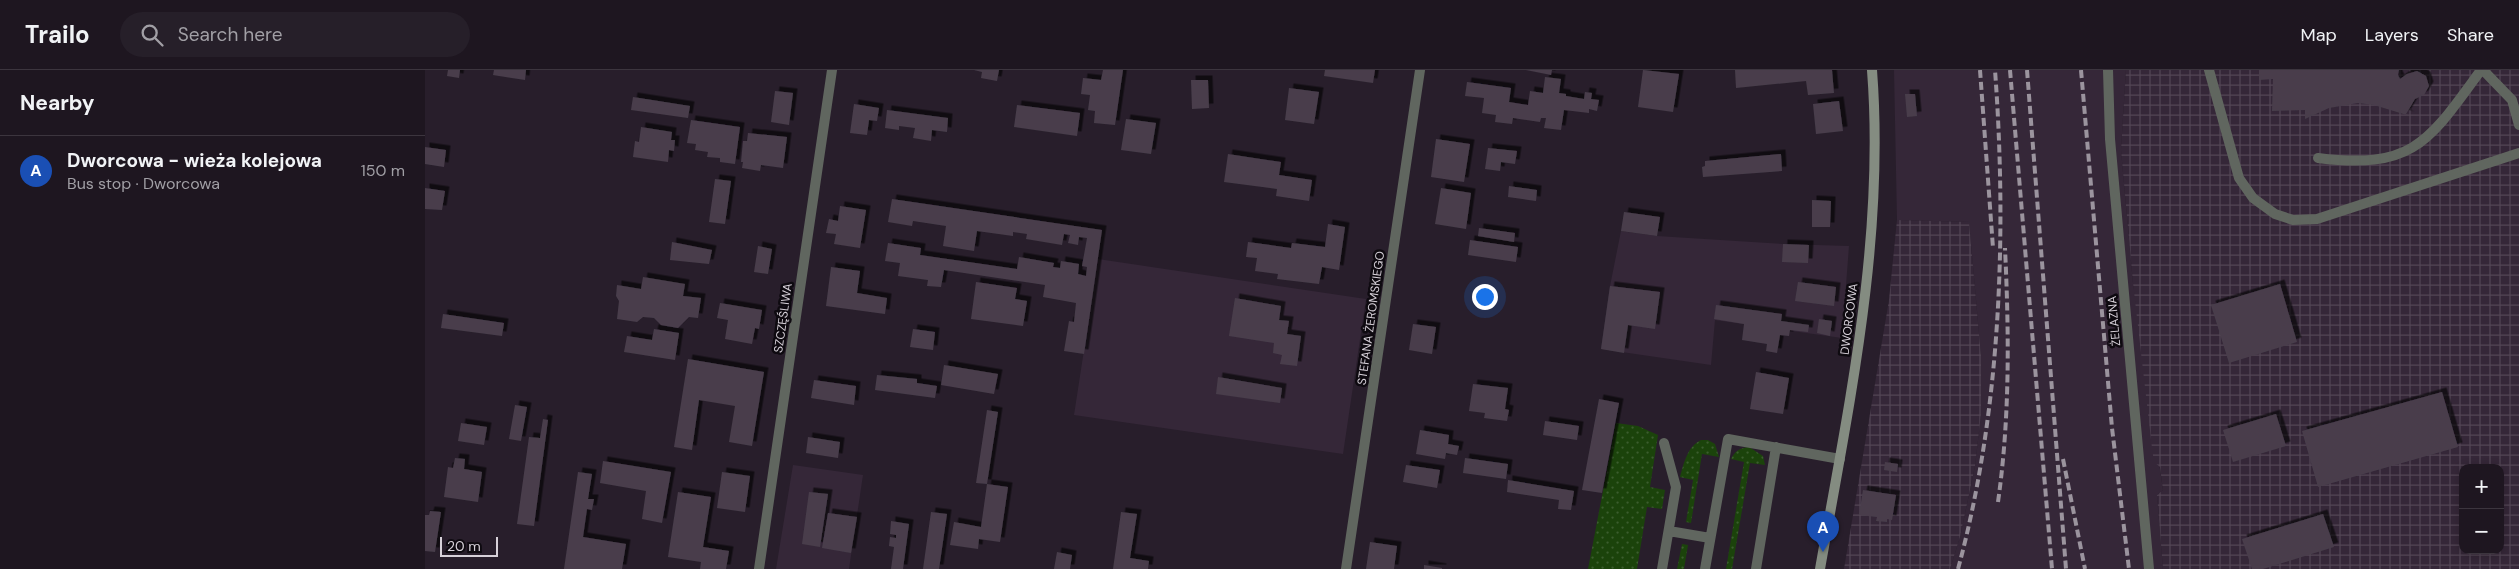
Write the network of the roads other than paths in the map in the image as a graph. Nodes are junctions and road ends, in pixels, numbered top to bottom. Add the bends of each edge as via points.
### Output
1 (832, 70) edge
2 (1420, 70) edge
3 (1872, 70) edge
4 (2108, 70) edge
5 (2209, 70) edge
6 (2482, 70) edge
7 (2519, 124) edge
8 (2519, 153) edge
9 (2317, 158) dead end
10 (1664, 443) dead end
11 (1776, 447) junction
12 (1840, 458) junction
13 (1669, 532) junction
14 (1710, 538) junction
15 (759, 569) edge
16 (1346, 569) edge
17 (1663, 569) edge
18 (1705, 569) edge
19 (1756, 569) edge
20 (1820, 569) edge
21 (2149, 569) edge

1 - 15 street, SZCZĘŚLIWA
2 - 16 street, STEFANA ŻEROMSKIEGO
3 - 12 street, DWORCOWA via 1872,227 1863,324
4 - 21 street, ŻELAZNA via 2110,139
5 - 8 street via 2239,178 2253,198 2275,214 2293,220 2317,219
6 - 7 street via 2512,100
6 - 9 street via 2424,142 2399,154 2373,161 2344,162
10 - 13 street via 1676,487
11 - 12 street
11 - 14 street via 1729,439
11 - 19 street
12 - 20 street, DWORCOWA
13 - 14 street
13 - 17 street
14 - 18 street

